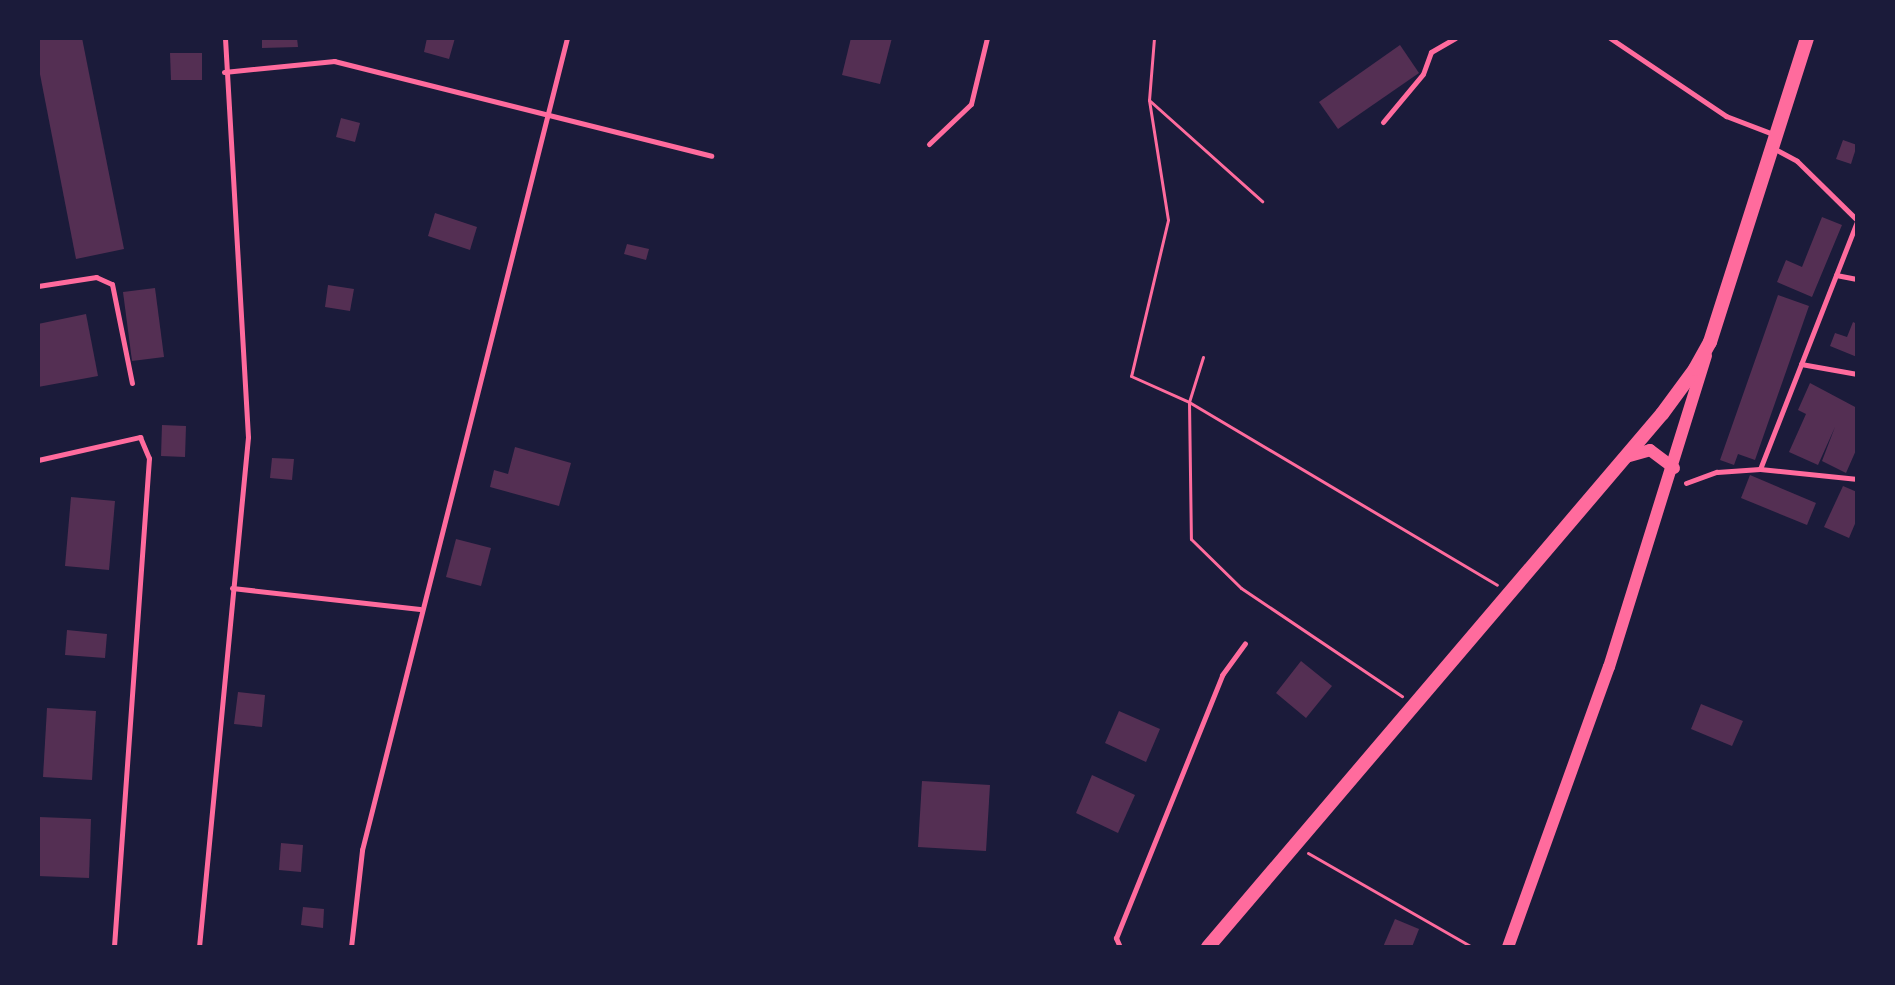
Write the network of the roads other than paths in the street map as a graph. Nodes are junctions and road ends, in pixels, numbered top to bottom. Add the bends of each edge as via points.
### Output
1 (225, 38) edge
2 (567, 38) edge
3 (987, 38) edge
4 (1455, 38) edge
5 (1610, 38) edge
6 (1807, 38) edge
7 (224, 72) junction
8 (548, 115) junction
9 (1383, 122) dead end
10 (1772, 140) junction
11 (929, 144) dead end
12 (711, 156) dead end
13 (1857, 220) edge
14 (1836, 275) junction
15 (1857, 279) edge
16 (38, 286) edge
17 (1710, 342) junction
18 (1801, 364) junction
19 (1857, 374) edge
20 (132, 383) dead end
21 (38, 460) edge
22 (1623, 460) junction
23 (1674, 468) junction
24 (1760, 469) junction
25 (1857, 479) edge
26 (1686, 483) dead end
27 (232, 588) junction
28 (420, 609) junction
29 (1245, 643) dead end
30 (114, 947) edge
31 (199, 947) edge
32 (351, 947) edge
33 (1120, 947) edge
34 (1208, 947) edge
35 (1508, 947) edge

1 - 7 lane
2 - 8 lane
3 - 11 lane via 971,104
4 - 9 lane via 1431,52 1423,74
5 - 10 lane via 1726,116
6 - 10 main road
7 - 8 lane via 334,61
7 - 27 lane via 248,437
8 - 12 lane
8 - 28 lane
10 - 13 lane
10 - 17 main road
13 - 14 lane
14 - 15 lane
14 - 18 lane
16 - 20 lane via 96,277 112,284
17 - 22 main road via 1679,392
17 - 23 street
18 - 19 lane
18 - 24 lane
21 - 30 lane via 140,437 149,458
22 - 23 street via 1650,450
22 - 34 main road
23 - 35 street via 1551,838
24 - 25 lane
24 - 26 lane via 1717,472
27 - 28 lane
27 - 31 lane
28 - 32 lane via 362,850
29 - 33 lane via 1222,675 1116,938

